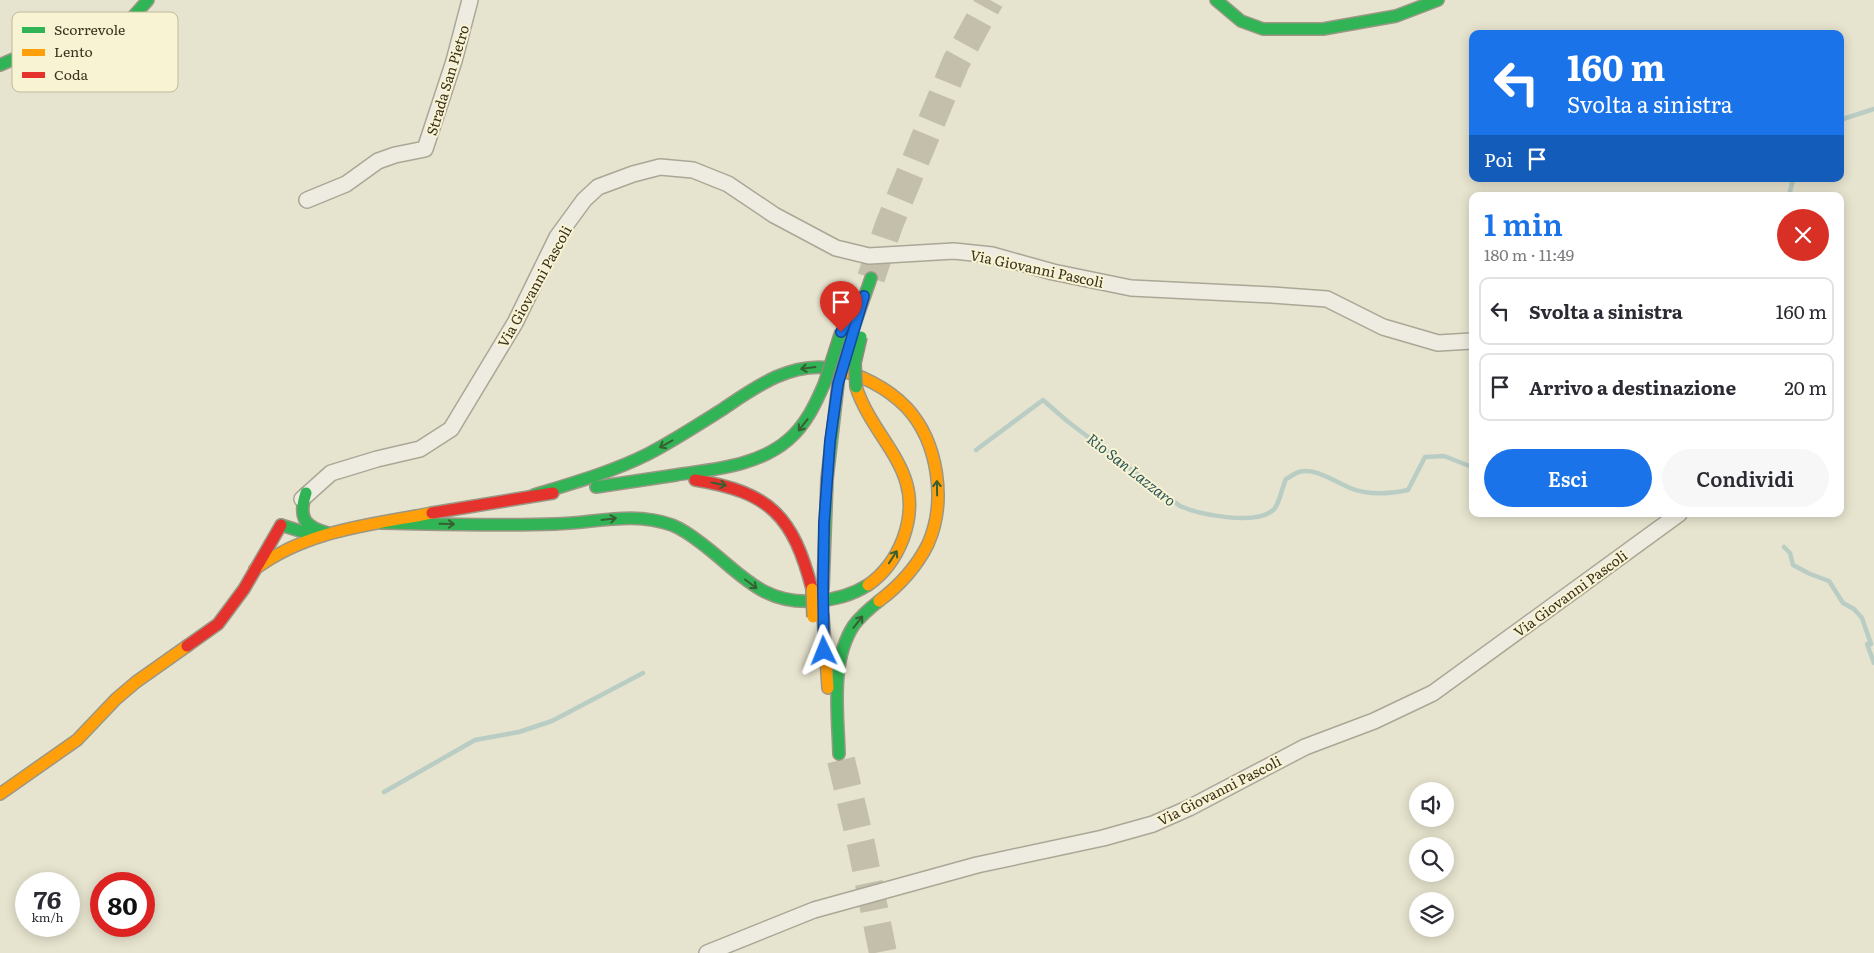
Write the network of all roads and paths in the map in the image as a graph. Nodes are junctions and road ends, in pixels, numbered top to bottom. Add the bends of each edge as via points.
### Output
1 (148, 0) edge
2 (470, 0) edge
3 (1216, 0) edge
4 (1438, 0) edge
5 (137, 12) edge
6 (12, 60) edge
7 (0, 65) edge
8 (307, 200) dead end
9 (870, 278) tunnel mouth
10 (851, 335) junction
11 (1469, 341) edge
12 (618, 484) junction
13 (306, 493) junction
14 (534, 495) junction
15 (1674, 517) edge
16 (381, 523) junction
17 (281, 525) junction
18 (324, 534) junction
19 (308, 538) junction
20 (255, 569) junction
21 (818, 589) junction
22 (0, 794) edge
23 (707, 953) edge

1 - 5 main road
2 - 8 street, Strada San Pietro via 425,149 378,161 346,184
3 - 4 main road via 1241,21 1263,28 1323,29 1396,16
6 - 7 main road
9 - 10 main road
10 -> 12 main road, bridge via 814,409 797,432 776,450 733,466
16 -> 10 main road, bridge via 561,524 629,516 658,520 682,530 748,582 784,600 838,598 861,589 883,572 901,545 910,502 899,460 864,410 856,388
10 - 21 main road via 838,384
11 - 13 street, Via Giovanni Pascoli via 1438,343 1383,327 1327,299 1131,288 992,255 954,251 869,256 836,248 774,215 728,184 694,170 660,167 598,187 584,200 557,237 515,322 452,429 420,449 331,473
12 - 14 main road
12 -> 21 main road via 689,480 751,493 764,501 788,526
13 - 17 street, Via Giovanni Pascoli
13 - 18 main road via 302,506 303,520
14 - 16 main road
21 -> 14 main road via 818,616 829,702 840,757 839,689 846,645 854,626 909,573 923,552 932,532 938,488 932,452 913,415 885,389 837,369 816,367 780,375 647,454 600,475
15 - 23 street, Via Giovanni Pascoli via 1433,693 1374,721 1306,747 1189,808 1153,824 1103,838 977,866 814,910
16 - 18 main road
17 - 18 main road via 310,534
17 - 19 main road via 291,537
17 - 20 main road, Via Giovanni Pascoli
18 - 19 main road
19 - 20 main road via 280,551
20 - 22 main road, Via Giovanni Pascoli via 218,624 136,682 77,740

